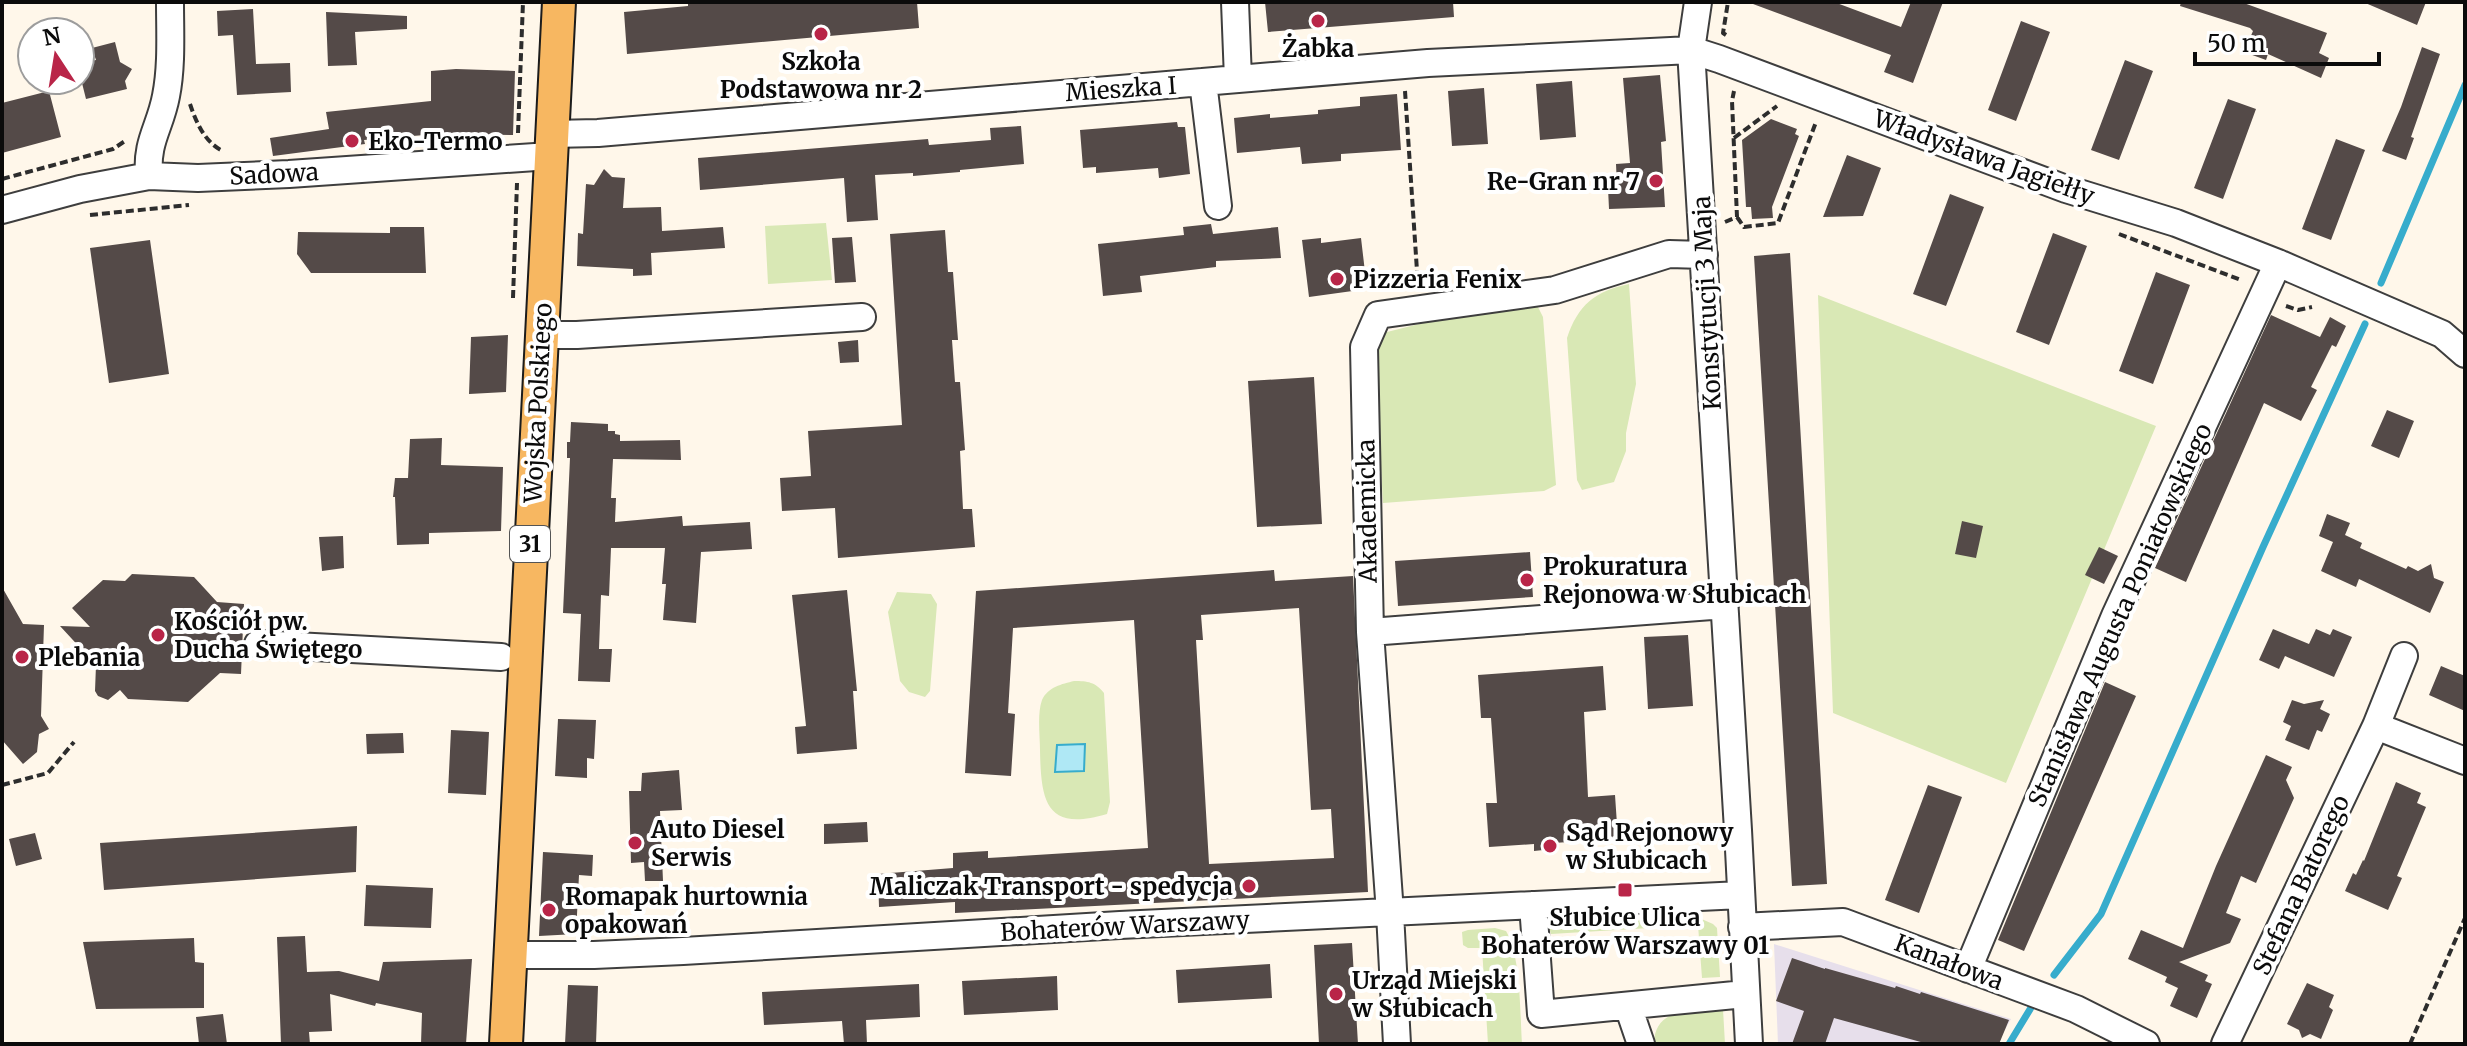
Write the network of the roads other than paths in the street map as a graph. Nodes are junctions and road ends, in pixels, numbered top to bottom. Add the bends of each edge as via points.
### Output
1 (170, 2) edge
2 (559, 2) edge
3 (1235, 2) edge
4 (1698, 2) edge
5 (1691, 50) junction
6 (1238, 79) junction
7 (1203, 82) junction
8 (551, 145) junction
9 (149, 176) junction
10 (1218, 206) dead end
11 (2, 210) edge
12 (1704, 255) junction
13 (2278, 263) junction
14 (862, 317) dead end
15 (542, 335) junction
16 (2465, 354) edge
17 (1725, 605) junction
18 (1370, 632) junction
19 (258, 644) dead end
20 (2404, 656) dead end
21 (501, 657) dead end
22 (2376, 726) junction
23 (2465, 761) edge
24 (1741, 895) junction
25 (1533, 905) junction
26 (1390, 913) junction
27 (1742, 927) junction
28 (510, 955) junction
29 (1968, 969) junction
30 (1745, 994) junction
31 (1628, 1006) junction
32 (506, 1044) edge
33 (1397, 1044) edge
34 (1641, 1044) edge
35 (1749, 1044) edge
36 (2146, 1044) edge
37 (2225, 1044) edge

1 - 9 street via 166,98 147,154
2 - 8 main road, Wojska Polskiego / 31
3 - 6 street
4 - 5 street, Konstytucji 3 Maja
5 - 6 street, Mieszka I
5 - 12 street, Konstytucji 3 Maja
5 - 13 street, Władysława Jagiełły
6 - 7 street, Mieszka I
7 - 8 street, Mieszka I via 598,133
7 - 10 street
8 - 9 street, Sadowa via 274,175
8 - 15 main road, Wojska Polskiego / 31
9 - 11 street, Sadowa
12 - 17 street, Konstytucji 3 Maja
12 - 18 street, Akademicka via 1669,254 1555,290 1378,315 1364,347
13 - 16 street, Władysława Jagiełły via 2442,334
13 - 29 street, Stanisława Augusta Poniatowskiego via 2115,616
14 - 15 street
15 - 28 main road, Wojska Polskiego / 31
17 - 18 street
17 - 24 street, Konstytucji 3 Maja
18 - 26 street, Akademicka
19 - 21 street
20 - 22 street, Stefana Batorego
22 - 23 street
22 - 37 street, Stefana Batorego
24 - 25 street, Bohaterów Warszawy
24 - 27 street, Konstytucji 3 Maja
25 - 26 street, Bohaterów Warszawy
25 - 31 street via 1541,1014
26 - 28 street, Bohaterów Warszawy via 683,951
26 - 33 street, Akademicka
27 - 29 street, Kanałowa via 1843,922
27 - 30 street, Konstytucji 3 Maja
28 - 32 main road, Wojska Polskiego / 31
29 - 36 street, Kanałowa via 2076,1009
30 - 31 street
30 - 35 street, Konstytucji 3 Maja
31 - 34 street

